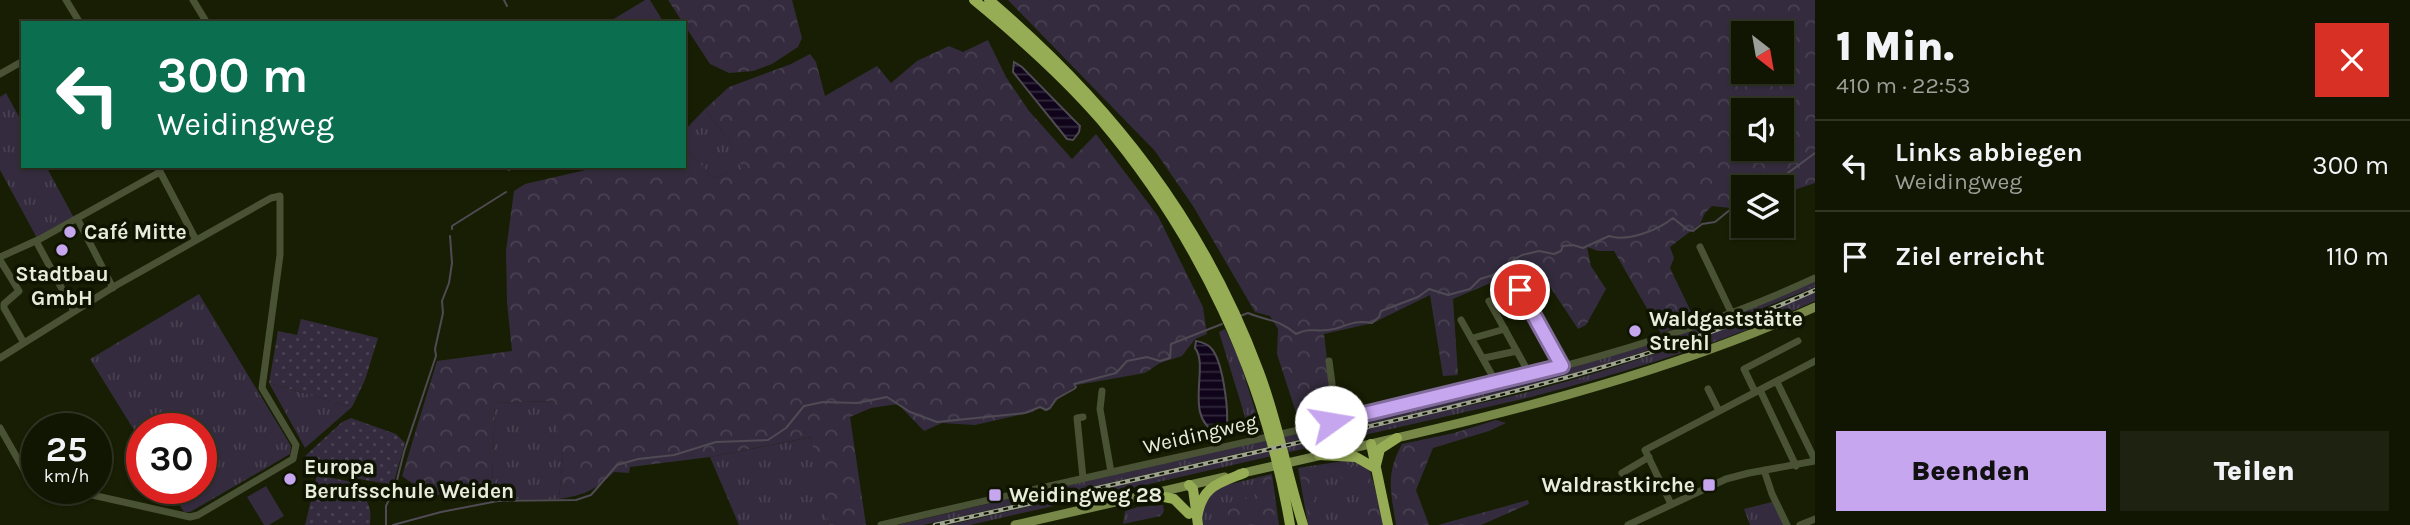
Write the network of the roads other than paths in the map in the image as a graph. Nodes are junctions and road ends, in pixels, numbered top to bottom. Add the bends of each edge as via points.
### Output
1 (66, 0) edge
2 (193, 0) edge
3 (974, 0) edge
4 (989, 0) edge
5 (79, 21) edge
6 (206, 21) edge
7 (21, 62) edge
8 (0, 74) edge
9 (158, 169) edge
10 (78, 218) junction
11 (197, 240) junction
12 (36, 241) junction
13 (1700, 247) dead end
14 (0, 258) edge
15 (1815, 278) edge
16 (113, 288) junction
17 (1520, 290) dead end
18 (1489, 301) dead end
19 (1224, 304) junction
20 (1815, 307) edge
21 (74, 311) junction
22 (1731, 312) junction
23 (1461, 320) dead end
24 (1505, 329) junction
25 (1473, 338) junction
26 (1798, 341) dead end
27 (24, 343) junction
28 (1517, 351) junction
29 (0, 358) edge
30 (1484, 358) junction
31 (1329, 361) dead end
32 (1815, 361) edge
33 (1562, 366) junction
34 (1530, 375) junction
35 (1777, 382) junction
36 (1497, 384) junction
37 (1708, 389) dead end
38 (1102, 391) dead end
39 (1758, 391) junction
40 (1719, 411) junction
41 (1083, 417) dead end
42 (1337, 421) junction
43 (0, 428) edge
44 (1397, 438) junction
45 (1371, 444) junction
46 (1647, 454) junction
47 (1319, 456) junction
48 (1815, 461) edge
49 (21, 465) edge
50 (1797, 466) junction
51 (1375, 468) junction
52 (1764, 470) junction
53 (1111, 472) junction
54 (1244, 472) junction
55 (1622, 473) dead end
56 (1083, 478) junction
57 (1189, 485) junction
58 (1150, 494) junction
59 (1289, 496) junction
60 (112, 499) edge
61 (1671, 504) junction
62 (1815, 519) edge
63 (1194, 520) edge
64 (881, 525) edge
65 (1015, 525) edge
66 (1288, 525) edge
67 (1301, 525) edge
68 (1388, 525) edge
69 (1628, 525) edge
70 (1787, 525) edge
71 (1800, 525) edge

1 - 5 street
2 - 6 street
3 - 19 highway via 1040,57 1114,136
4 - 19 highway via 1075,79 1120,129 1207,258
7 - 8 street
9 - 10 street
9 - 11 street
10 - 12 street
10 - 16 street
11 - 16 street
11 - 60 street via 279,196 280,255 262,388 296,445 294,455 288,463 190,517
12 - 14 street
12 - 21 street
13 - 22 street
14 - 27 street via 19,291 4,308
15 - 22 street, Weidingweg
16 - 21 street
17 - 33 street
18 - 24 street
19 - 59 highway via 1271,421
20 - 44 main road via 1654,369 1534,405
21 - 27 street
22 - 33 street, Weidingweg
23 - 25 street
24 - 25 street
24 - 28 street
25 - 30 street
26 - 39 street via 1744,369
27 - 29 street
28 - 30 street
28 - 34 street
30 - 36 street
31 - 42 street
32 - 35 street
33 - 34 street, Weidingweg
34 - 36 street, Weidingweg
35 - 39 street
35 - 48 street
36 - 42 street, Weidingweg
37 - 40 street
38 - 53 street via 1100,410
39 - 40 street
39 - 50 street
40 - 46 street
41 - 56 street via 1077,418
42 - 53 street, Weidingweg
43 - 49 street
44 - 45 main road
44 - 51 highway via 1380,449
45 - 47 main road
45 - 51 highway
46 - 55 street
46 - 61 street
47 - 51 highway via 1356,457
47 - 54 main road
48 - 50 street
50 - 52 street
51 - 68 highway
52 - 61 street via 1726,479
52 - 70 street
53 - 56 street, Weidingweg
54 - 57 main road
54 - 63 highway via 1207,491
56 - 64 street, Weidingweg
57 - 58 main road
57 - 63 highway
58 - 63 highway via 1174,499
58 - 65 main road
59 - 66 highway
59 - 67 highway
61 - 69 street
62 - 71 street

